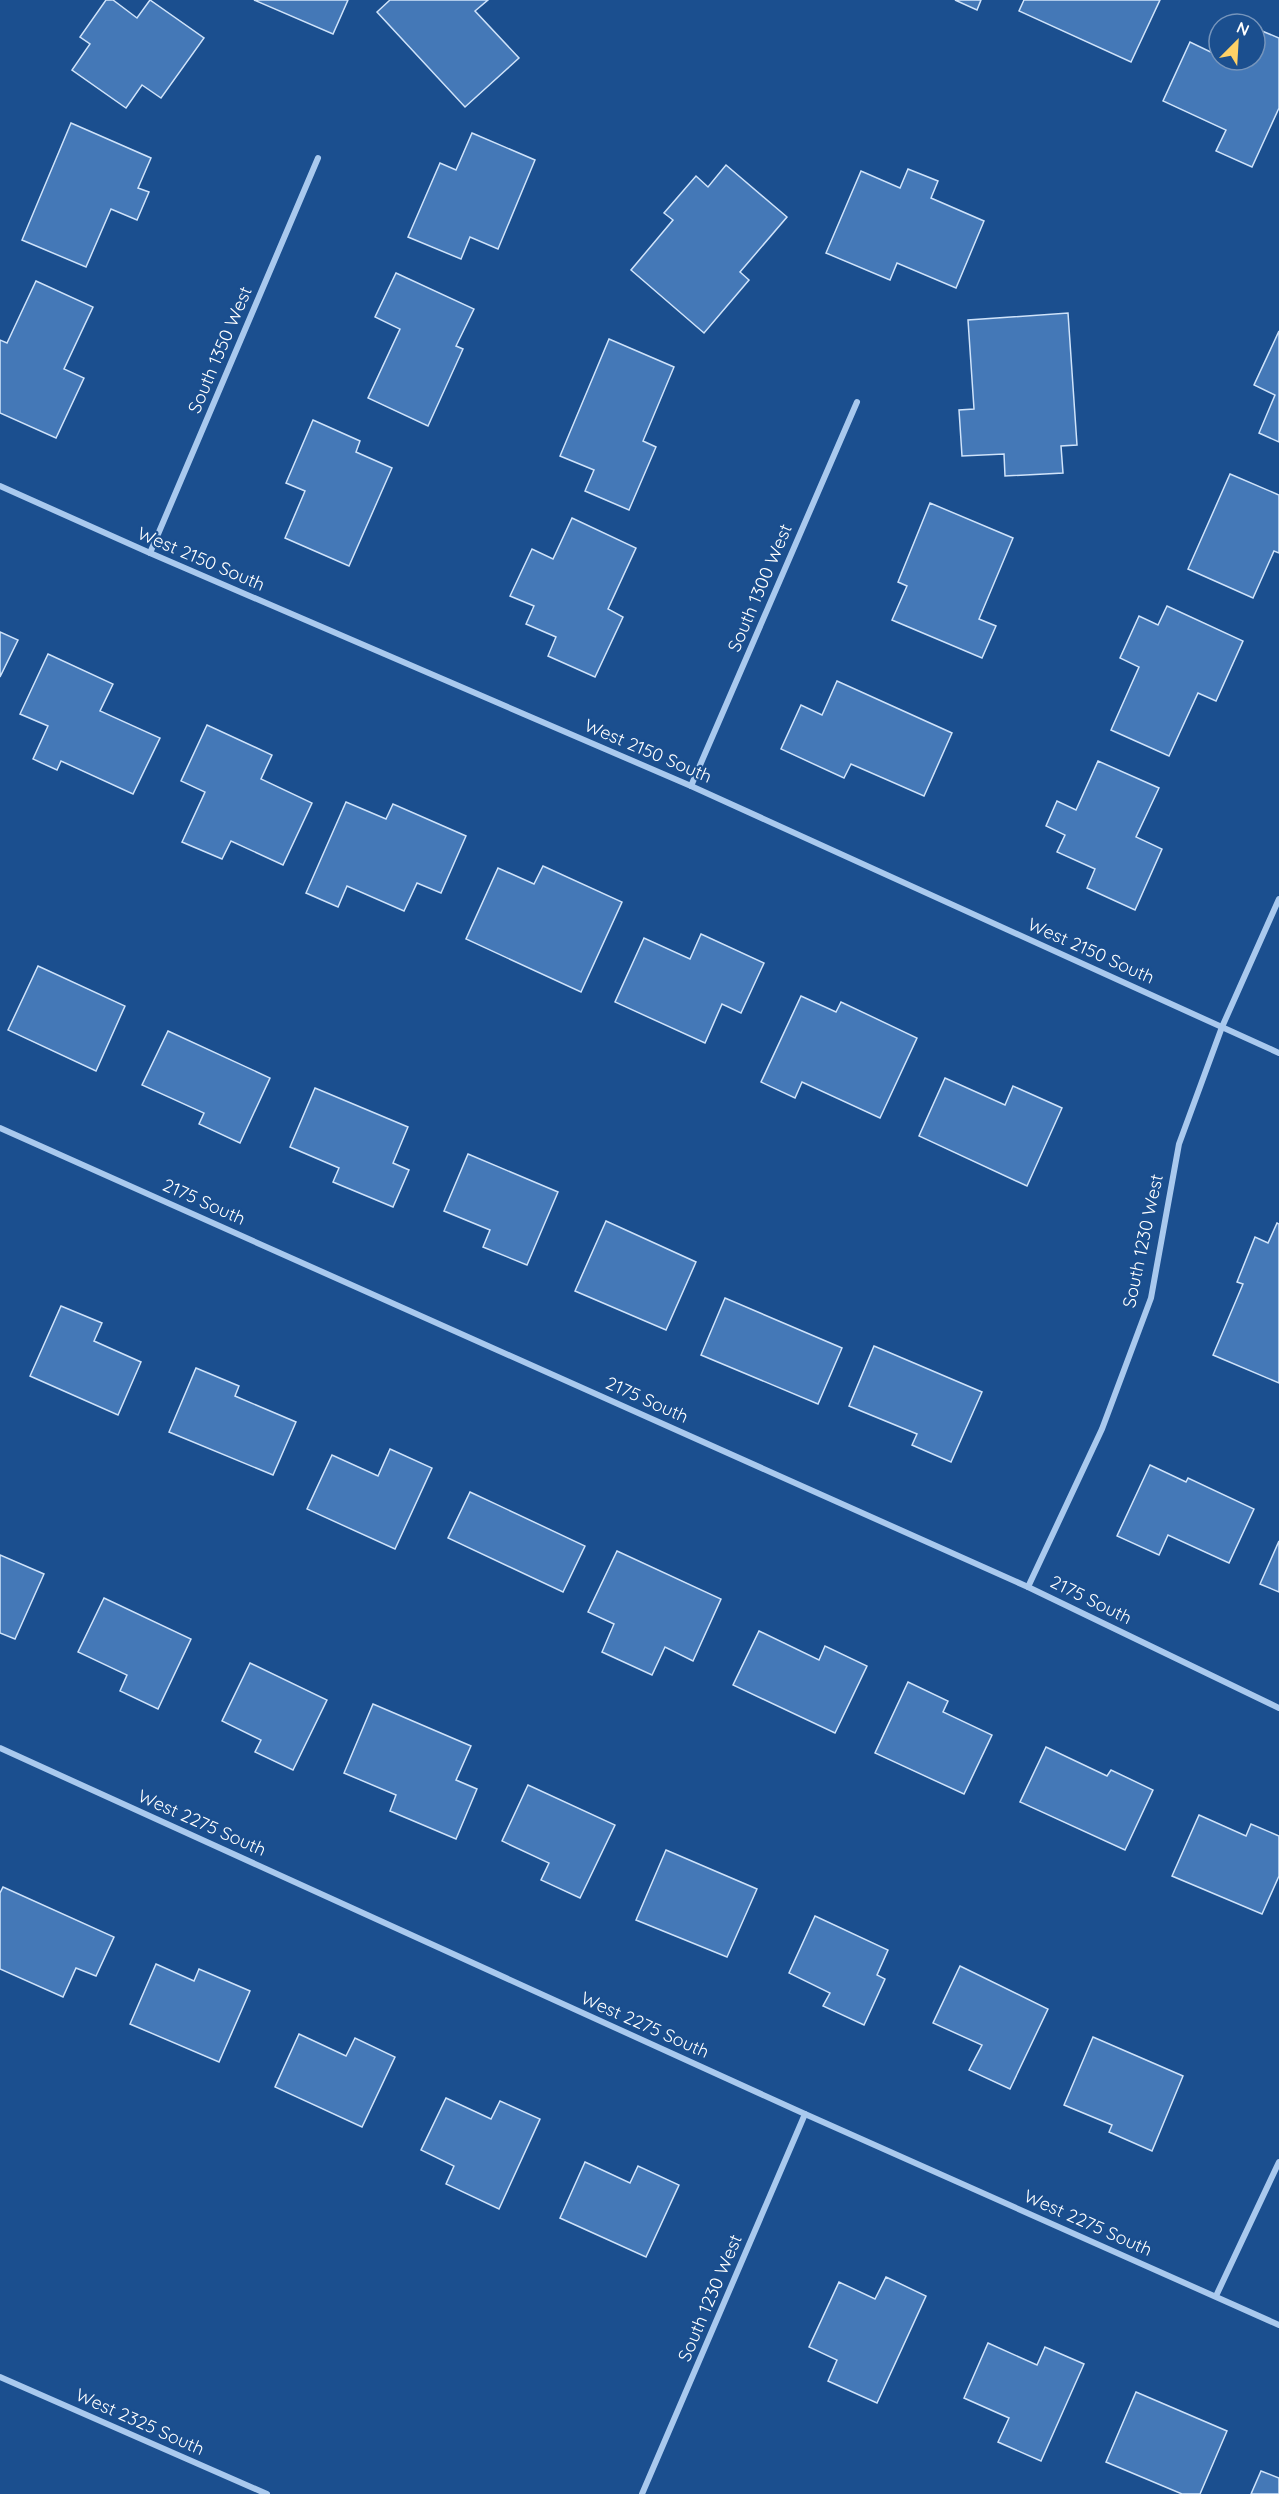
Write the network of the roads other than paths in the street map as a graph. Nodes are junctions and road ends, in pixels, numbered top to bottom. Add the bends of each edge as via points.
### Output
1 (318, 158) dead end
2 (857, 402) dead end
3 (0, 486) edge
4 (150, 553) junction
5 (691, 786) junction
6 (1279, 899) edge
7 (1222, 1027) junction
8 (1279, 1053) edge
9 (0, 1128) edge
10 (1028, 1587) junction
11 (1279, 1708) edge
12 (0, 1748) edge
13 (805, 2114) junction
14 (1279, 2162) edge
15 (1216, 2296) junction
16 (1279, 2325) edge
17 (0, 2377) edge
18 (267, 2494) edge
19 (642, 2494) edge

1 - 4 street, South 1350 West
2 - 5 street, South 1300 West
3 - 4 street, West 2150 South
4 - 5 street, West 2150 South
5 - 7 street, West 2150 South
6 - 7 street, South 1230 West
7 - 8 street, West 2150 South
7 - 10 street, South 1230 West via 1179,1144 1150,1298 1102,1429
9 - 10 street, 2175 South
10 - 11 street, 2175 South
12 - 13 street, West 2275 South
13 - 15 street, West 2275 South
13 - 19 street, South 1230 West
14 - 15 street
15 - 16 street, West 2275 South
17 - 18 street, West 2325 South

